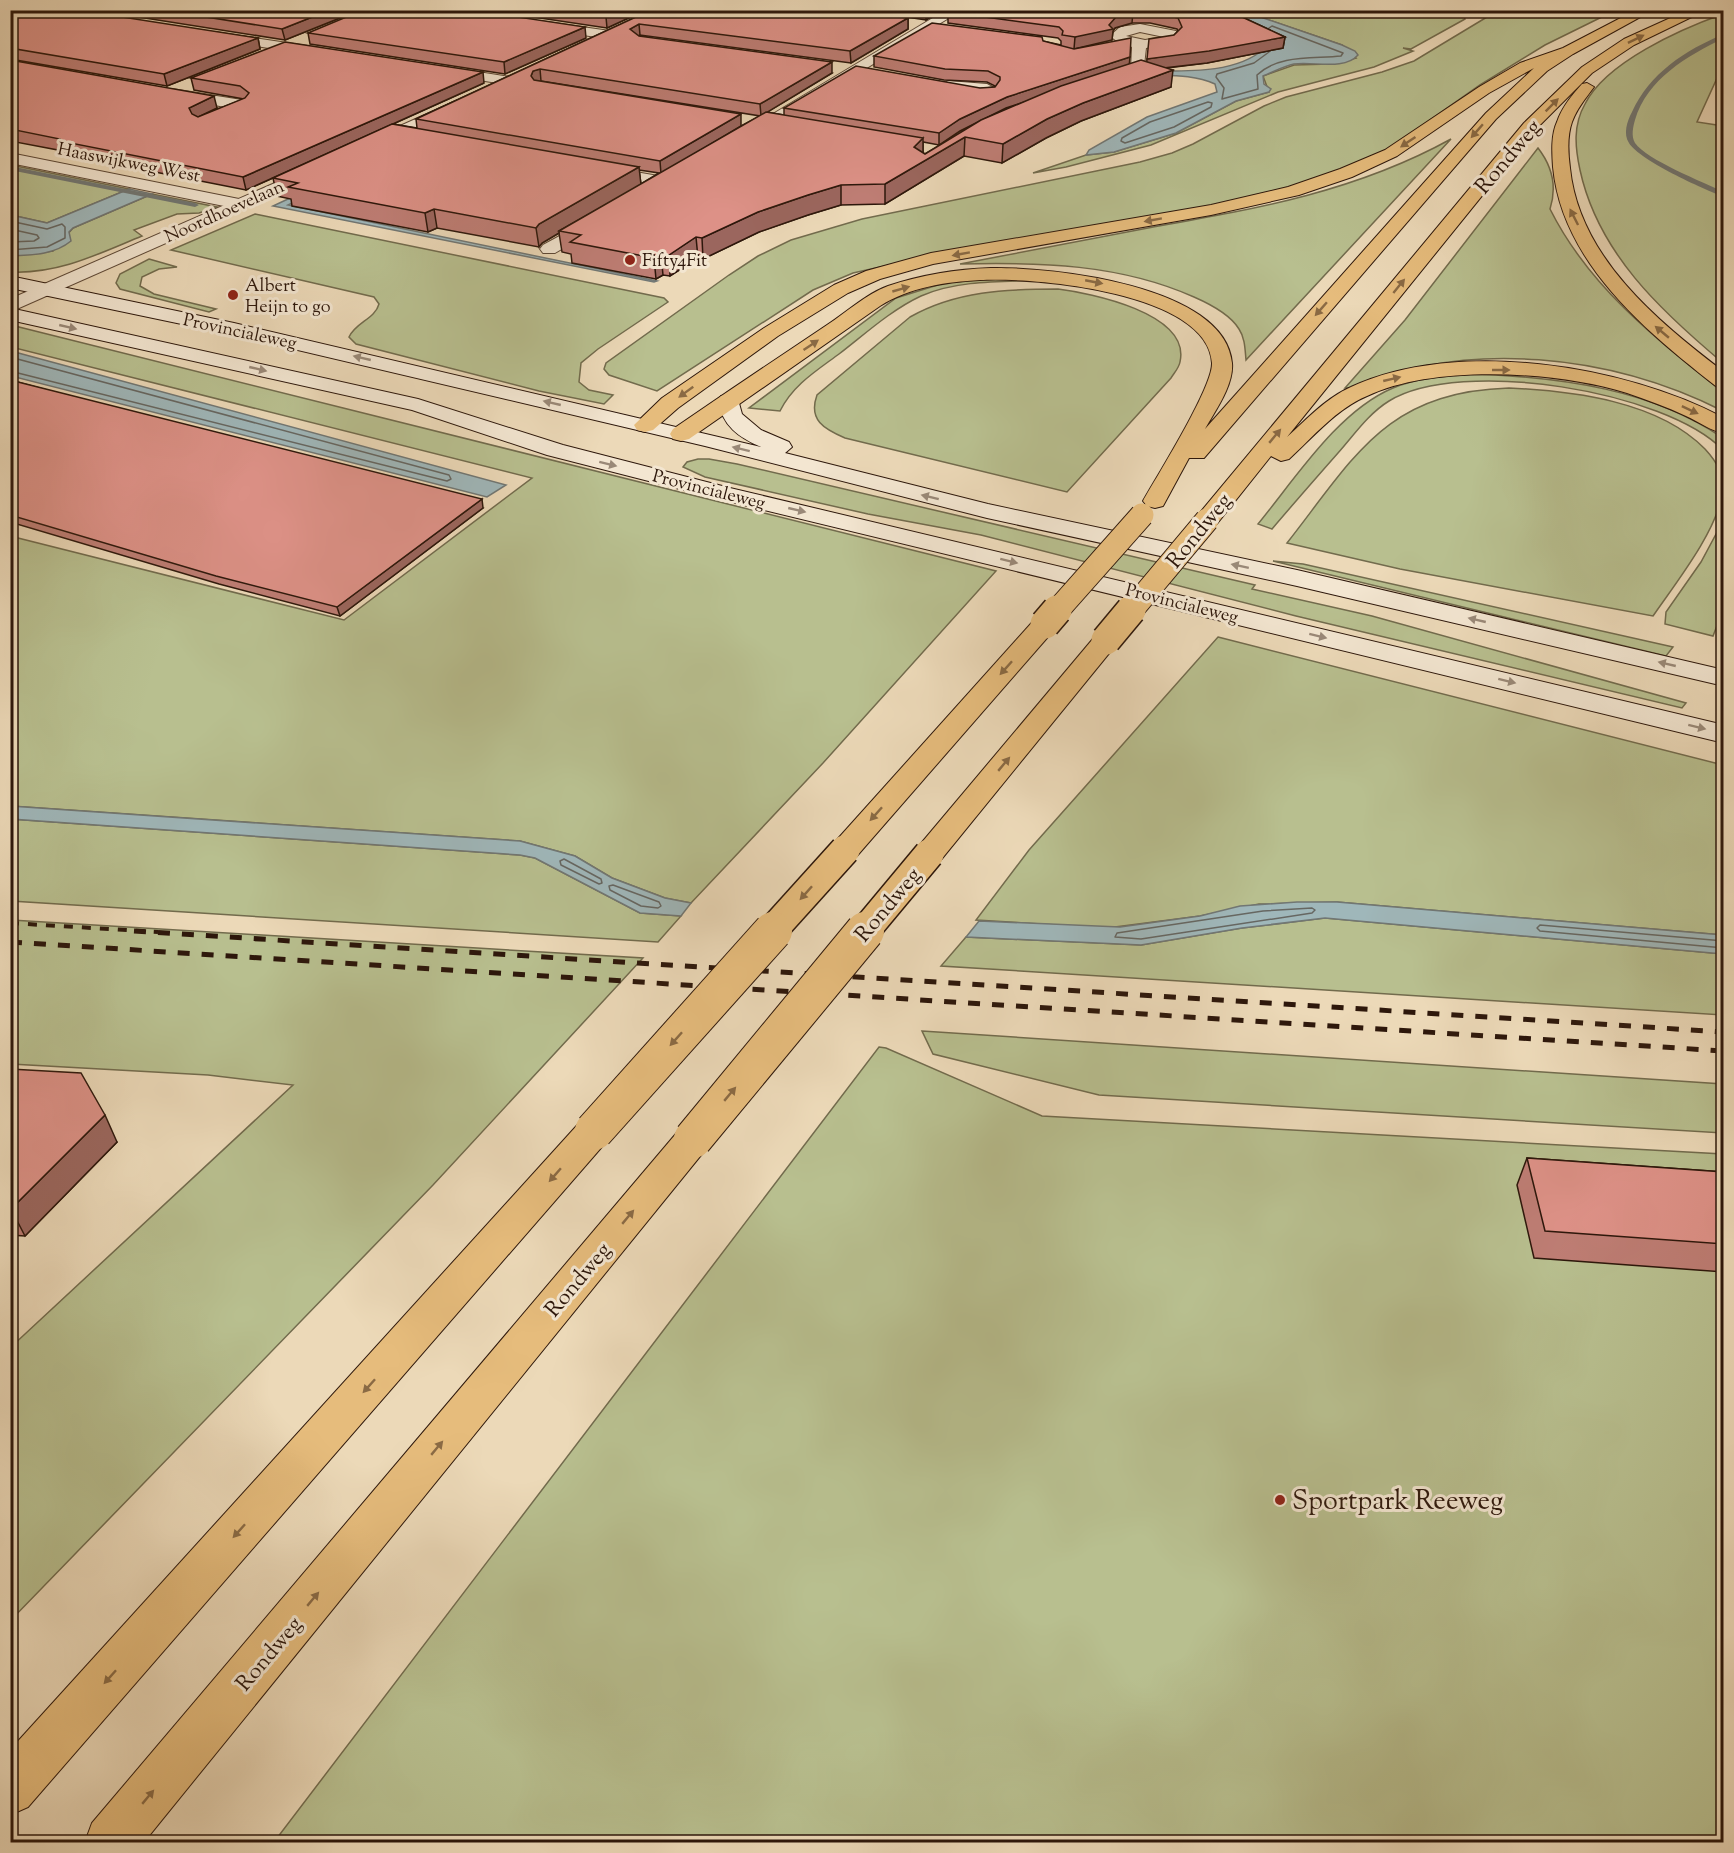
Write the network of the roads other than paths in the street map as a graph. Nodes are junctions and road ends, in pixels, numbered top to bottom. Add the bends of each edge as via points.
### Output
1 (956, 10) edge
2 (1139, 10) edge
3 (1647, 10) edge
4 (1700, 10) edge
5 (529, 23) edge
6 (906, 24) dead end
7 (628, 27) edge
8 (928, 27) junction
9 (1140, 28) junction
10 (948, 29) edge
11 (195, 33) edge
12 (318, 34) edge
13 (610, 35) junction
14 (1139, 43) junction
15 (287, 46) junction
16 (580, 49) edge
17 (1568, 51) junction
18 (334, 54) edge
19 (255, 59) edge
20 (829, 67) edge
21 (428, 68) edge
22 (853, 70) junction
23 (1587, 70) junction
24 (875, 73) edge
25 (190, 84) edge
26 (1086, 88) edge
27 (744, 119) edge
28 (202, 122) edge
29 (766, 123) junction
30 (786, 126) edge
31 (393, 134) junction
32 (427, 140) edge
33 (731, 144) edge
34 (354, 152) edge
35 (10, 158) edge
36 (334, 161) edge
37 (585, 168) edge
38 (642, 195) edge
39 (239, 204) junction
40 (616, 210) edge
41 (549, 249) edge
42 (10, 282) edge
43 (47, 290) junction
44 (10, 306) edge
45 (10, 314) edge
46 (1724, 383) edge
47 (729, 401) junction
48 (418, 405) junction
49 (1724, 427) edge
50 (681, 434) junction
51 (630, 437) junction
52 (640, 472) junction
53 (838, 473) junction
54 (1155, 501) junction
55 (1212, 514) junction
56 (1724, 678) edge
57 (1724, 734) edge
58 (10, 1789) edge
59 (111, 1842) edge

1 - 8 street
2 - 9 street
3 - 17 highway, Rondweg
23 -> 4 highway, Rondweg via 1629,42
5 - 13 street
6 - 8 street
7 - 13 street
8 - 10 street
8 - 22 street
9 - 14 street via 1125,30 1117,36
9 - 14 street via 1167,32 1172,38 1161,43
11 - 15 street
12 - 15 street
13 - 16 street
14 - 26 street via 1138,66
15 - 18 street
15 - 19 street
17 -> 51 highway via 1525,66 1391,153 1293,191 1211,210 932,259 873,275 841,289 771,332 670,403
17 -> 54 highway, Rondweg via 1542,68 1491,116
20 - 22 street
21 - 31 street via 515,79
22 - 24 street
22 - 29 street
46 -> 23 highway via 1650,322 1603,267 1568,204 1560,146 1564,124 1574,103 1592,81
55 -> 23 highway, Rondweg via 1530,126
25 - 28 street via 163,92 242,105
27 - 29 street
29 - 30 street
29 - 33 street
31 - 32 street
31 - 34 street
35 - 39 street, Haaswijkweg West
36 - 39 street, Noordhoevelaan
37 - 38 street via 669,179
39 - 43 street, Noordhoevelaan
40 - 41 street
42 - 43 street, Provincialeweg
43 - 44 street, Noordhoevelaan
51 -> 43 street, Provincialeweg via 234,329
45 -> 48 street, Provincialeweg
47 - 50 highway
47 - 53 street, Provincialeweg via 732,416 753,435
47 -> 54 highway via 892,291 939,278 1040,275 1132,291 1176,309 1202,326 1219,347 1222,362 1217,385
48 - 51 street, Provincialeweg
48 -> 52 street, Provincialeweg via 555,450
55 -> 49 highway via 1346,398 1389,379 1475,370 1520,370 1586,378 1666,399
50 - 51 street, Provincialeweg via 655,442
53 -> 50 street, Provincialeweg
51 - 52 street, Provincialeweg
52 -> 57 street, Provincialeweg
56 -> 53 street, Provincialeweg via 1297,578 987,511
54 -> 58 highway, Rondweg, bridge
59 -> 55 highway, Rondweg, bridge

